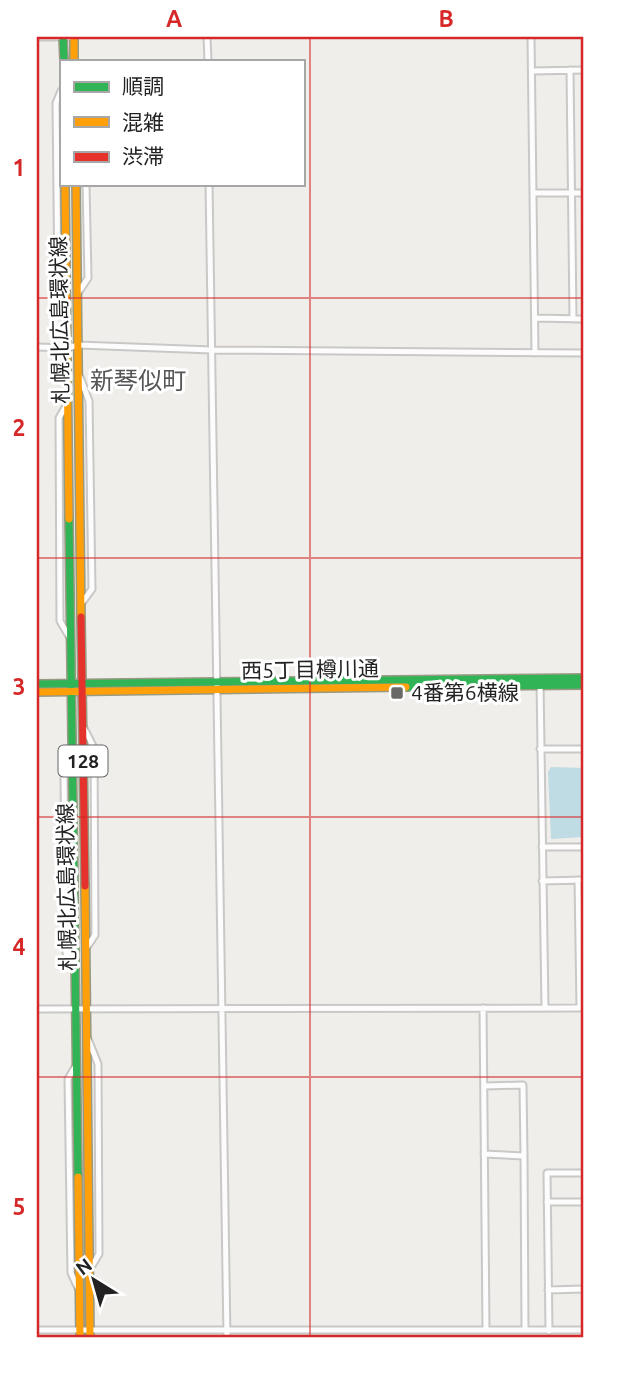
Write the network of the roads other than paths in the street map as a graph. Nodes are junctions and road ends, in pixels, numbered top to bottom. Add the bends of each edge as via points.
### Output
1 (37, 37) edge
2 (63, 37) edge
3 (73, 37) edge
4 (207, 37) edge
5 (530, 37) edge
6 (64, 60) edge
7 (74, 60) edge
8 (208, 60) edge
9 (570, 70) junction
10 (584, 70) edge
11 (532, 71) junction
12 (60, 93) edge
13 (65, 186) edge
14 (76, 186) edge
15 (86, 186) edge
16 (209, 186) edge
17 (533, 193) junction
18 (571, 193) junction
19 (584, 193) edge
20 (77, 294) junction
21 (67, 309) junction
22 (534, 318) junction
23 (573, 319) junction
24 (584, 319) edge
25 (78, 345) junction
26 (37, 347) edge
27 (68, 348) junction
28 (212, 350) junction
29 (535, 353) junction
30 (584, 353) edge
31 (584, 678) edge
32 (540, 682) junction
33 (37, 684) edge
34 (217, 685) junction
35 (584, 685) edge
36 (73, 688) junction
37 (82, 688) junction
38 (37, 692) edge
39 (540, 749) junction
40 (584, 749) edge
41 (542, 847) junction
42 (584, 847) edge
43 (581, 880) edge
44 (542, 881) junction
45 (86, 1008) junction
46 (483, 1008) junction
47 (545, 1008) junction
48 (582, 1008) edge
49 (37, 1009) edge
50 (76, 1009) junction
51 (222, 1009) junction
52 (484, 1086) junction
53 (484, 1154) junction
54 (524, 1156) junction
55 (584, 1173) edge
56 (547, 1202) junction
57 (584, 1202) edge
58 (584, 1289) edge
59 (548, 1290) junction
60 (227, 1329) junction
61 (37, 1330) edge
62 (423, 1330) junction
63 (584, 1330) edge
64 (486, 1331) junction
65 (525, 1331) junction
66 (549, 1331) junction
67 (80, 1334) edge
68 (90, 1334) edge
69 (227, 1338) edge
70 (423, 1338) edge

1 - 2 street
2 - 3 street
2 - 6 main road
3 - 7 main road
4 - 8 street
5 - 11 street
9 - 10 street
9 - 11 street
9 - 18 street
11 - 17 street
12 - 21 street via 56,103 58,291
13 - 21 main road, 札幌北広島環状線 / 128
14 - 20 main road, 札幌北広島環状線 / 128
15 - 20 street via 88,278
16 - 28 street
17 - 18 street
17 - 22 street
18 - 19 street
18 - 23 street
20 - 25 main road, 札幌北広島環状線 / 128
21 - 27 main road, 札幌北広島環状線 / 128
22 - 23 street
22 - 29 street
23 - 24 street
25 - 27 street
25 - 28 street
25 - 37 main road, 札幌北広島環状線 / 128
26 - 27 street
27 - 36 main road, 札幌北広島環状線 / 128
28 - 29 street
28 - 34 street
29 - 30 street
31 - 32 main road, 西5丁目樽川通
32 - 34 main road, 西5丁目樽川通
32 - 35 main road, 西5丁目樽川通
32 - 39 street
33 - 36 main road, 西5丁目樽川通
34 - 37 main road, 西5丁目樽川通
34 - 51 street
36 - 37 main road, 西5丁目樽川通
36 - 38 main road, 西5丁目樽川通
36 - 50 main road, 札幌北広島環状線 / 128
37 - 45 main road, 札幌北広島環状線 / 128
39 - 40 street
39 - 41 street
41 - 42 street
41 - 44 street
43 - 44 street
43 - 48 street
44 - 47 street
45 - 50 street
45 - 51 street
45 - 68 main road, 札幌北広島環状線 / 128
46 - 47 street
46 - 51 street
46 - 52 street
47 - 48 street
49 - 50 street
50 - 67 main road, 札幌北広島環状線 / 128
51 - 60 street
52 - 53 street
52 - 54 street via 523,1085
53 - 54 street
53 - 64 street
54 - 65 street
55 - 56 street via 547,1173
56 - 57 street
56 - 59 street
58 - 59 street
59 - 66 street
60 - 62 street
60 - 68 street
60 - 69 street
61 - 67 street
62 - 64 street
62 - 70 street
63 - 66 street
64 - 65 street
65 - 66 street
67 - 68 street

